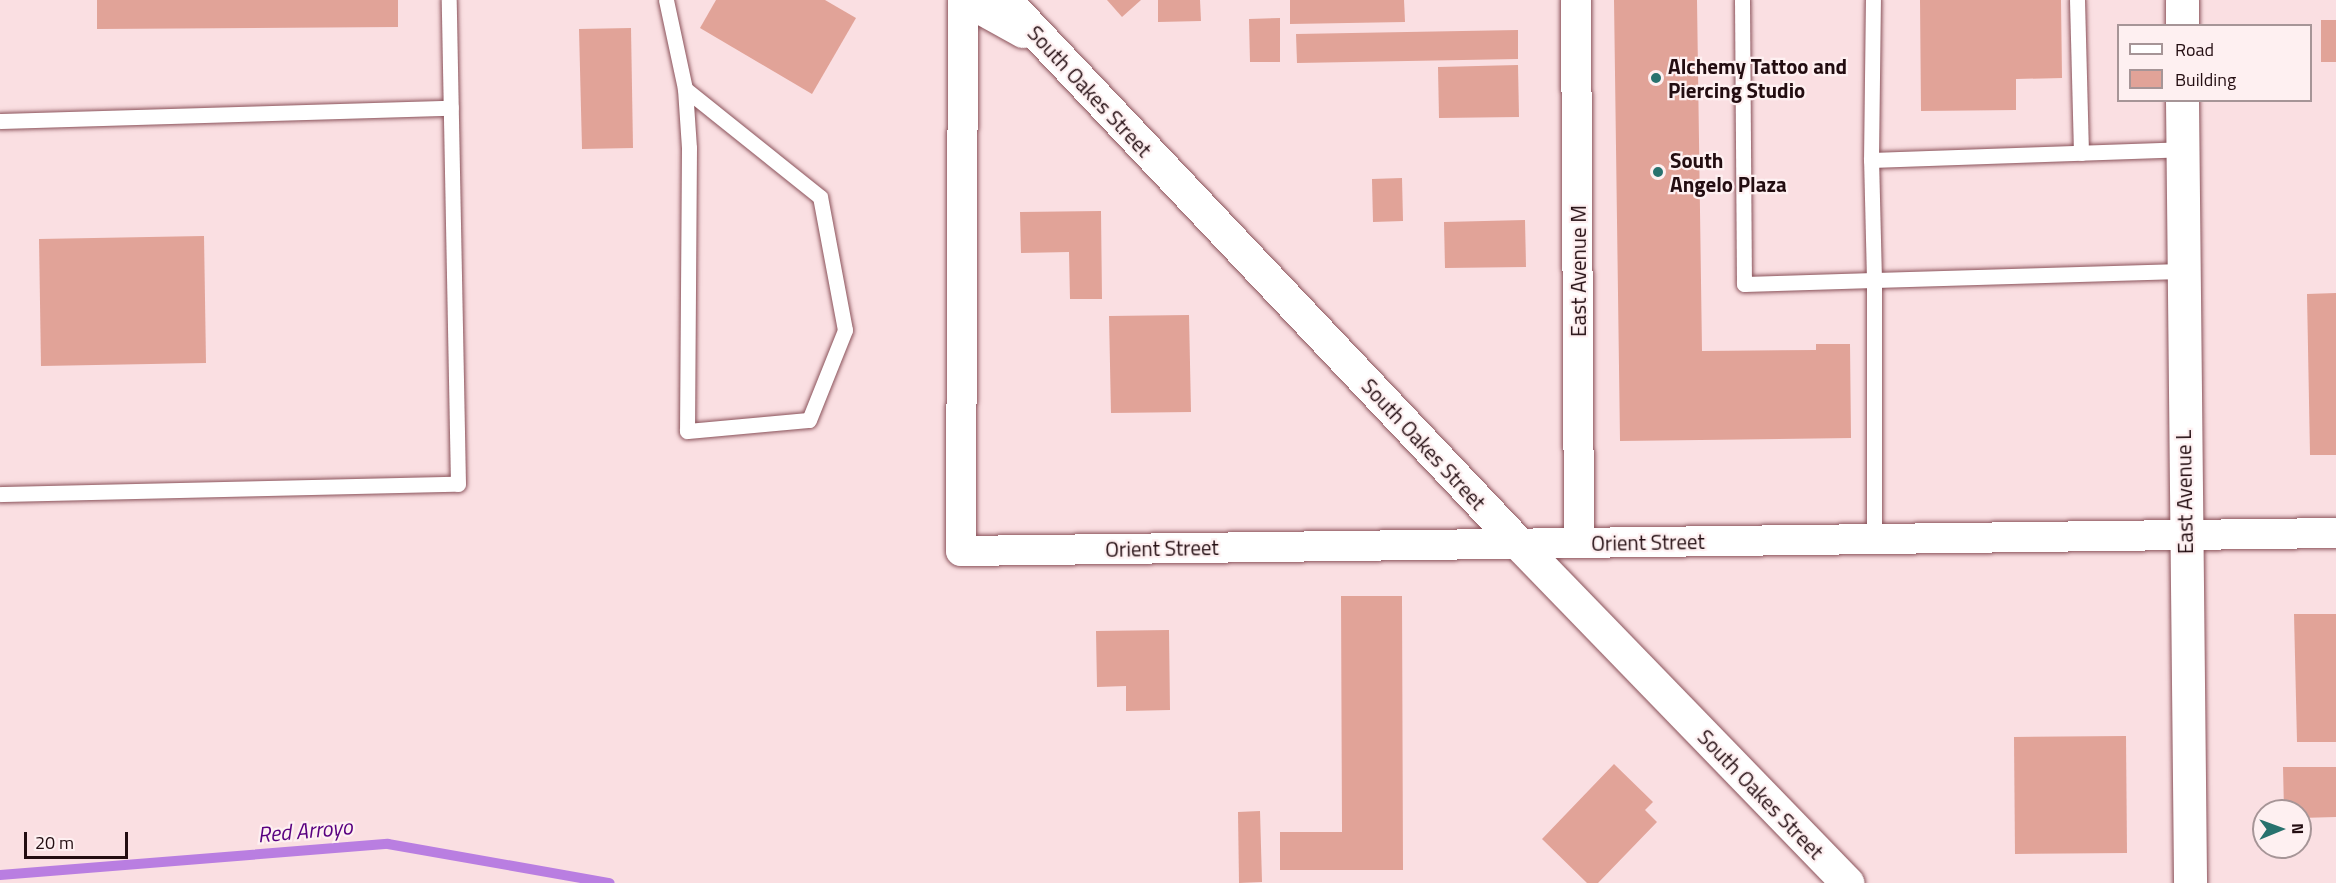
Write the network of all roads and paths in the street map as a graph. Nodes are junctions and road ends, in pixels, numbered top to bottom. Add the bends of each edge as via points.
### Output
1 (449, 0) edge
2 (666, 0) edge
3 (965, 0) edge
4 (1005, 0) edge
5 (1576, 0) edge
6 (1742, 0) edge
7 (1873, 0) edge
8 (2077, 0) edge
9 (2182, 0) edge
10 (2182, 24) edge
11 (1044, 42) junction
12 (685, 89) junction
13 (2182, 102) edge
14 (451, 108) junction
15 (0, 122) edge
16 (2182, 149) junction
17 (2080, 153) junction
18 (1871, 159) junction
19 (2182, 271) junction
20 (1874, 280) junction
21 (0, 494) edge
22 (2336, 534) edge
23 (2184, 535) junction
24 (1874, 539) junction
25 (1579, 543) junction
26 (1519, 544) junction
27 (1848, 883) edge
28 (2190, 883) edge

1 - 14 lane
2 - 12 lane
3 - 11 main road
3 - 26 street, Orient Street via 961,551
4 - 11 main road, South Oakes Street
5 - 25 street, East Avenue M
6 - 20 lane via 1744,284
7 - 18 lane
8 - 17 lane
9 - 10 main road
11 - 26 main road, South Oakes Street
12 - 12 lane via 689,148 687,431 809,420 845,330 820,198
13 - 16 main road, East Avenue L
14 - 15 lane
14 - 21 lane via 458,484
16 - 17 lane
16 - 19 main road, East Avenue L
17 - 18 lane
18 - 20 lane
19 - 20 lane
19 - 23 main road, East Avenue L
20 - 24 lane
22 - 23 street, Orient Street
23 - 24 street, Orient Street
23 - 28 main road, East Avenue L
24 - 25 street, Orient Street
25 - 26 street, Orient Street
26 - 27 main road, South Oakes Street

